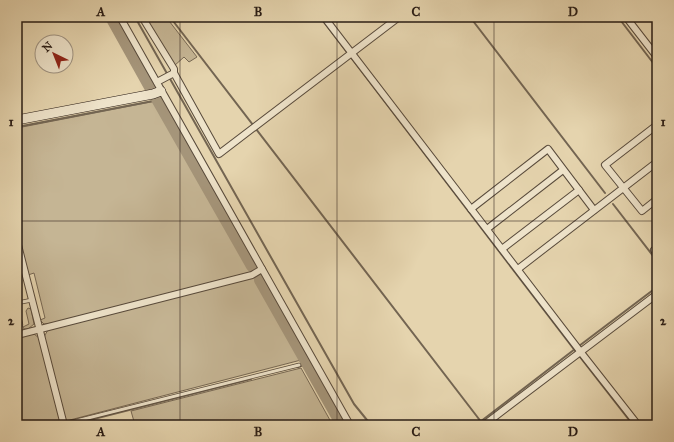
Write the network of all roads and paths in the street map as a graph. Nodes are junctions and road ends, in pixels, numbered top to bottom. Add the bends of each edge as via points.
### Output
1 (120, 17) edge
2 (142, 17) edge
3 (324, 17) edge
4 (399, 17) edge
5 (626, 17) edge
6 (350, 55) junction
7 (657, 57) edge
8 (170, 75) junction
9 (157, 82) junction
10 (162, 91) junction
11 (17, 120) edge
12 (657, 125) edge
13 (657, 162) edge
14 (563, 170) junction
15 (623, 188) junction
16 (579, 190) junction
17 (657, 200) edge
18 (471, 208) junction
19 (594, 210) junction
20 (487, 229) junction
21 (17, 241) edge
22 (502, 249) junction
23 (518, 269) junction
24 (24, 270) junction
25 (262, 270) junction
26 (17, 272) edge
27 (657, 294) edge
28 (32, 300) junction
29 (17, 303) edge
30 (17, 307) edge
31 (17, 326) edge
32 (39, 329) junction
33 (17, 335) edge
34 (579, 349) junction
35 (299, 365) dead end
36 (63, 425) edge
37 (350, 425) edge
38 (484, 425) edge
39 (638, 425) edge

1 - 9 street
2 - 8 street via 174,70
3 - 6 street
4 - 6 street
5 - 7 street
6 - 8 street via 219,154
6 - 18 street
8 - 9 street
9 - 10 street
10 - 11 street
10 - 25 street
12 - 15 street via 605,165
13 - 15 street
14 - 16 street
14 - 18 street via 548,149
14 - 20 street
15 - 17 street via 642,211
15 - 19 street
16 - 19 street
16 - 22 street
18 - 20 street
19 - 23 street
20 - 22 street
21 - 24 street
22 - 23 street
23 - 34 street
24 - 26 lane
24 - 28 street
25 - 32 street
25 - 37 street
27 - 34 street
28 - 29 lane
28 - 32 street
30 - 31 lane via 21,325
32 - 33 street
32 - 36 street
34 - 38 street
34 - 39 street
35 - 36 lane

